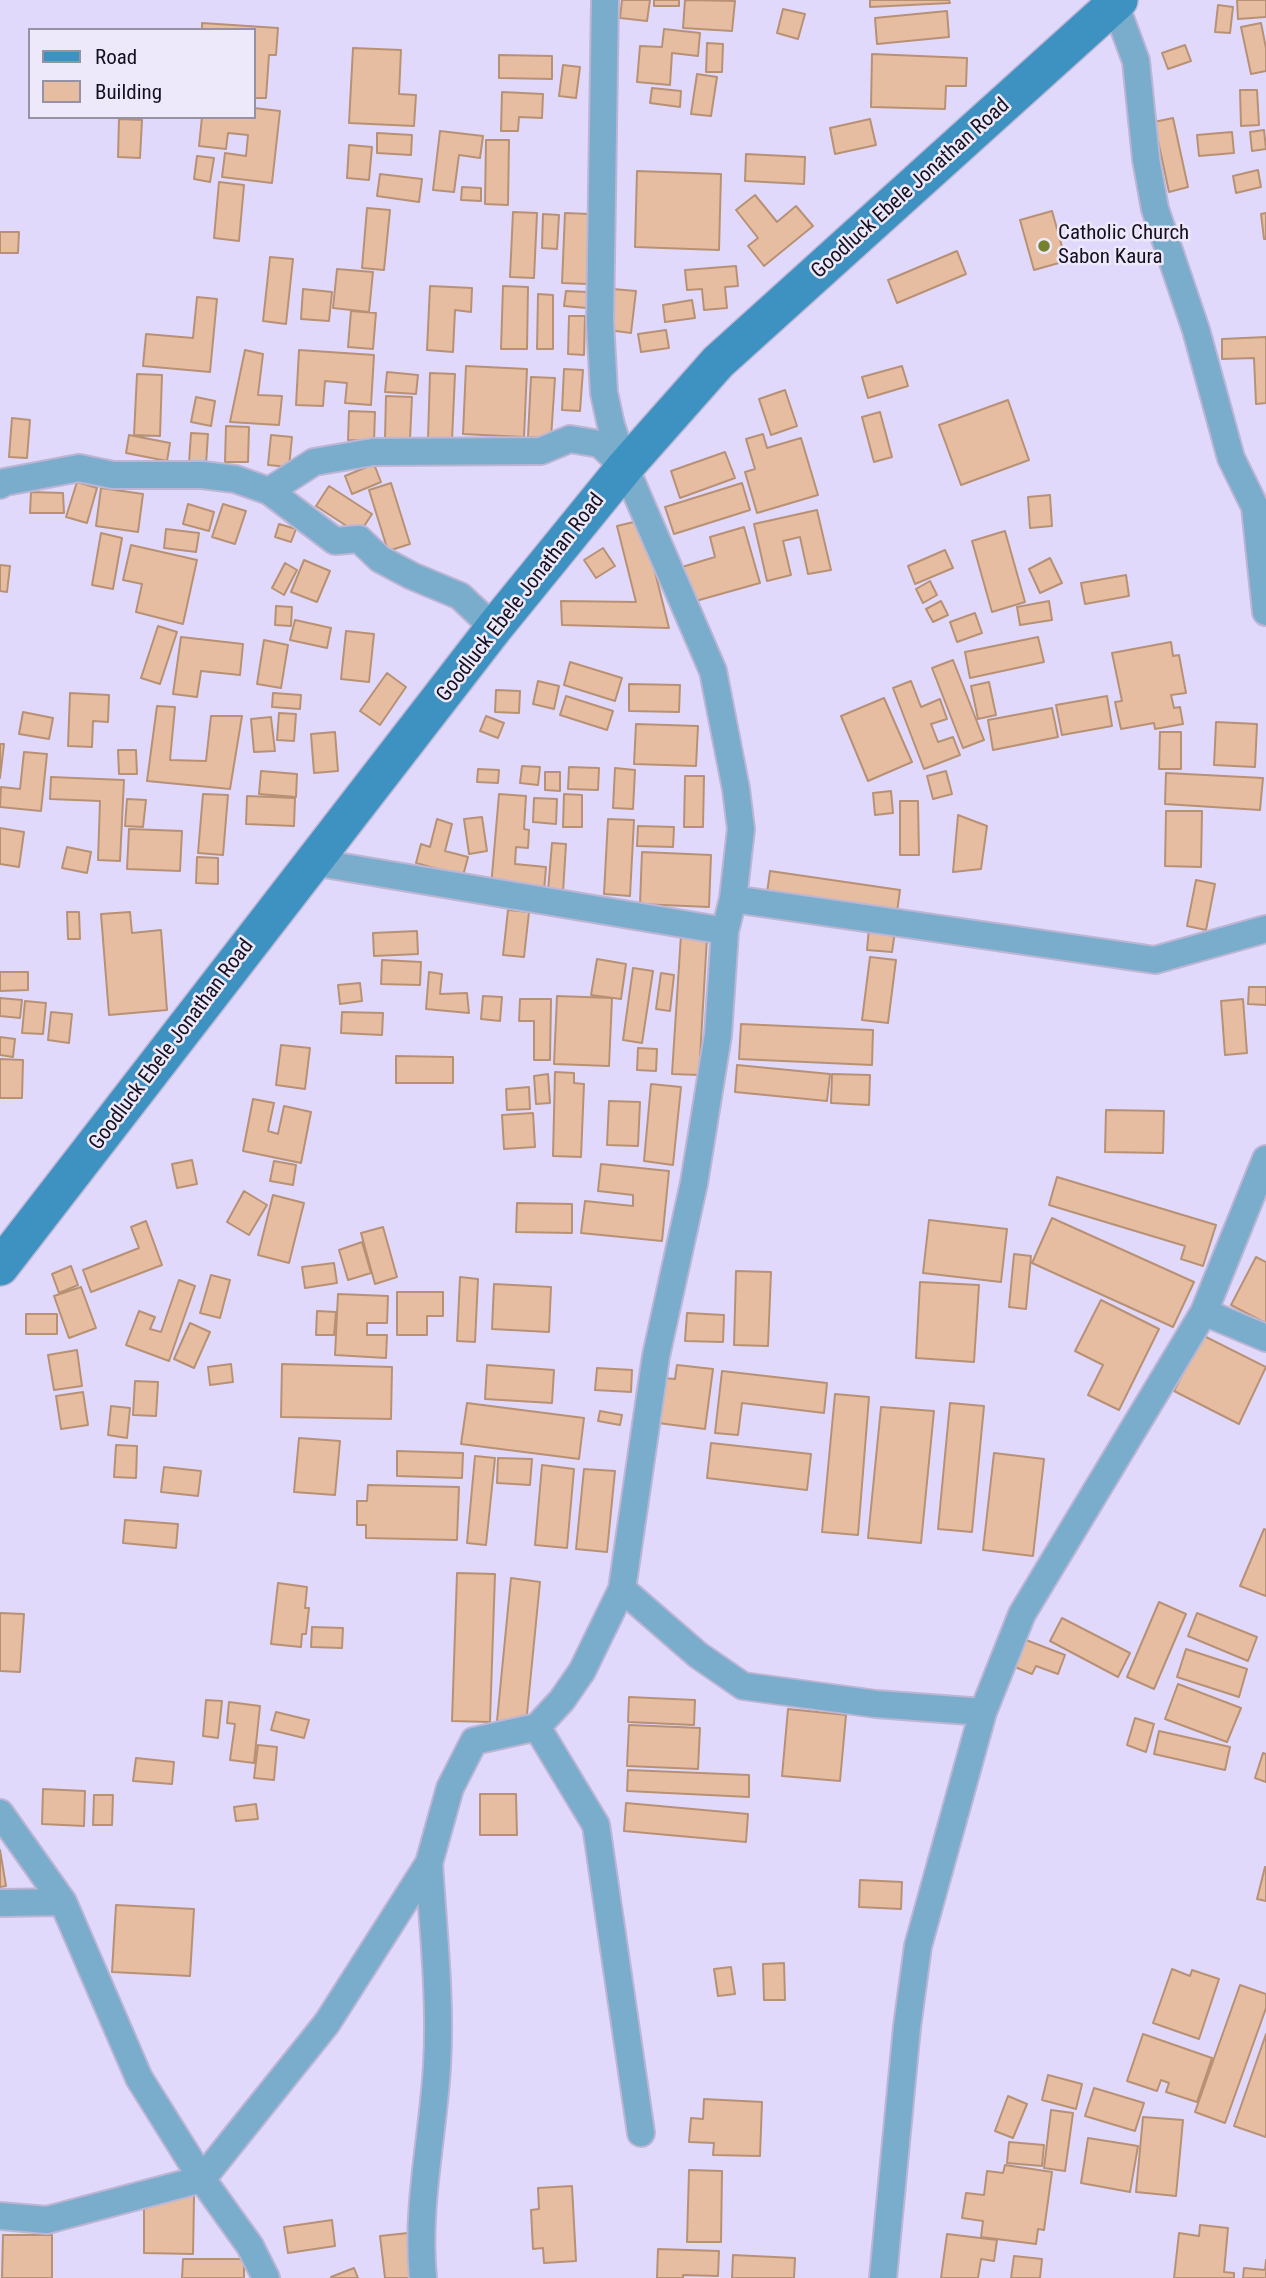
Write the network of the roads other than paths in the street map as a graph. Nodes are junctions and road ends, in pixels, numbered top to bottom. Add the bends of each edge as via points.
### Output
1 (606, 0) edge
2 (1117, 2) edge
3 (625, 467) junction
4 (0, 485) edge
5 (269, 491) junction
6 (1266, 612) edge
7 (494, 628) junction
8 (313, 862) junction
9 (733, 899) junction
10 (1266, 929) edge
11 (725, 931) junction
12 (1266, 1160) edge
13 (0, 1267) edge
14 (1204, 1312) junction
15 (1266, 1338) edge
16 (622, 1589) junction
17 (982, 1713) junction
18 (537, 1727) junction
19 (0, 1812) edge
20 (429, 1863) junction
21 (63, 1902) junction
22 (0, 1903) edge
23 (641, 2133) dead end
24 (202, 2179) junction
25 (0, 2216) edge
26 (266, 2278) edge
27 (423, 2278) edge
28 (883, 2278) edge

1 - 3 street via 600,321 604,393
2 - 3 main road, Goodluck Ebele Jonathan Road via 718,362
2 - 6 street via 1136,61 1155,209 1196,330 1231,458 1255,507
3 - 5 street via 600,444 570,439 541,452 373,453 314,462
3 - 7 main road, Goodluck Ebele Jonathan Road
3 - 9 street via 713,671 740,828
4 - 5 street via 79,468 113,475 202,475
5 - 7 street via 335,541 359,539 380,559 460,596
7 - 8 main road, Goodluck Ebele Jonathan Road
8 - 11 street
8 - 13 main road, Goodluck Ebele Jonathan Road
9 - 10 street via 1155,960
9 - 11 street
11 - 16 street via 718,1035 694,1183 656,1356
12 - 14 street
14 - 15 street
14 - 17 street via 1022,1614
16 - 17 street via 698,1655 743,1686
16 - 18 street via 582,1671
17 - 28 street via 918,1946
18 - 20 street via 474,1741 450,1788
18 - 23 street via 596,1825
19 - 21 street
20 - 24 street via 327,2023
20 - 27 street via 439,2026 421,2235
21 - 22 street
21 - 24 street via 139,2078
24 - 25 street via 47,2220
24 - 26 street via 250,2246

